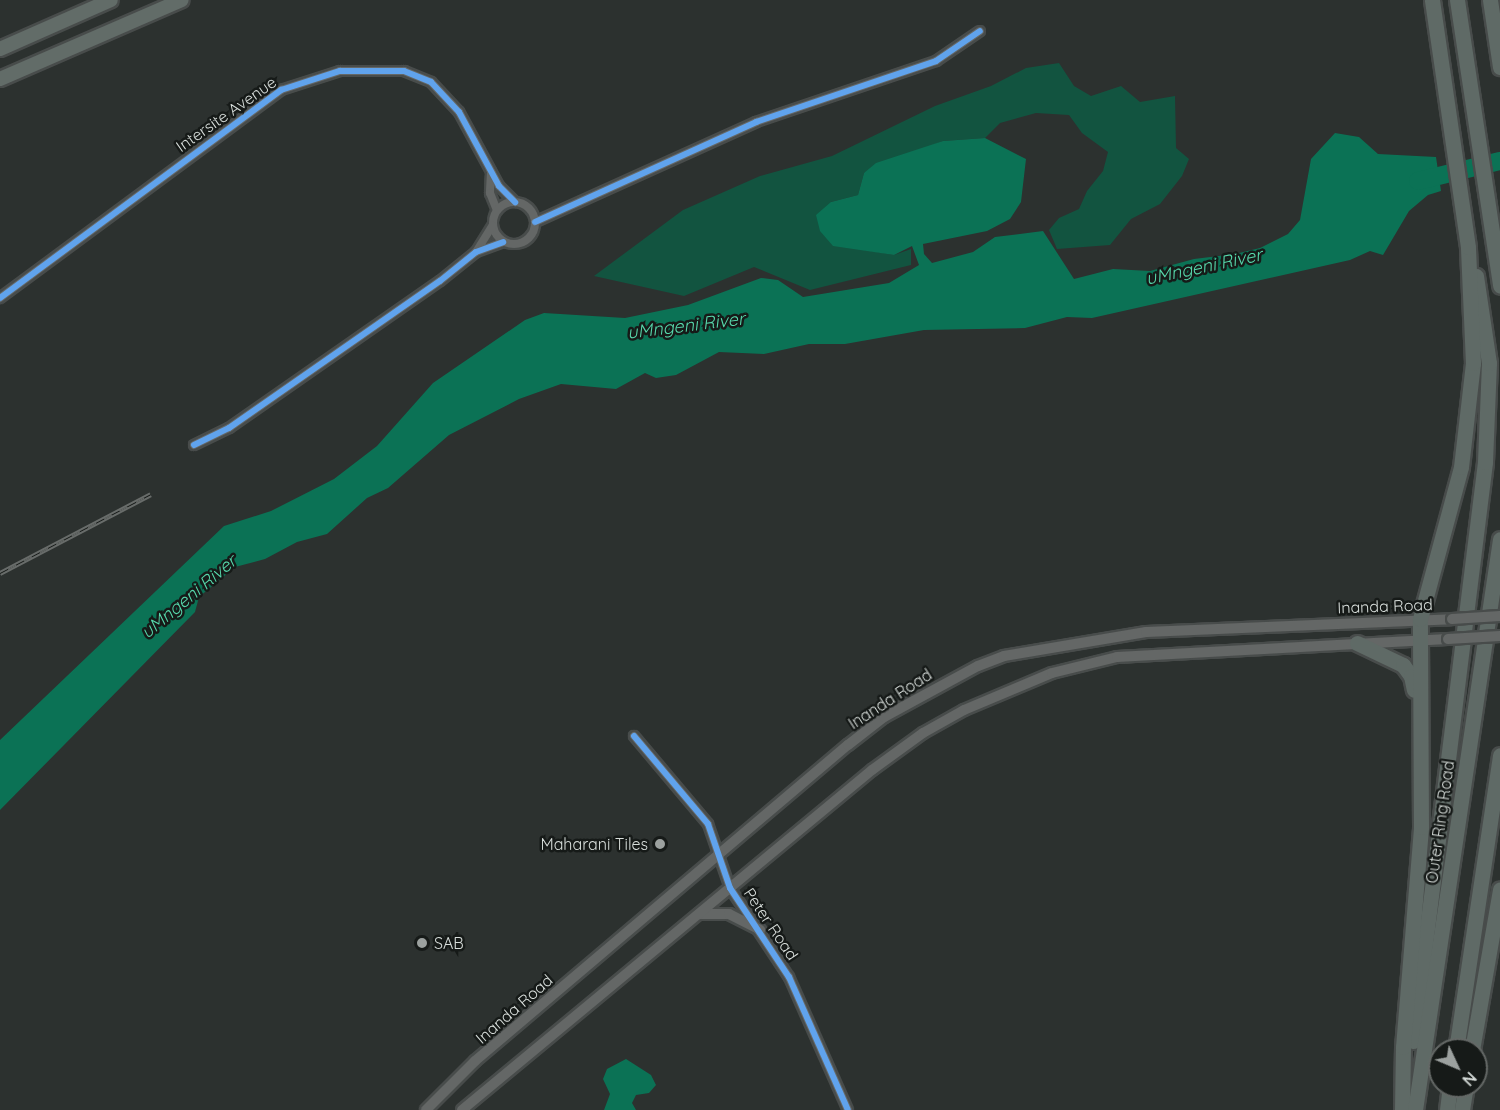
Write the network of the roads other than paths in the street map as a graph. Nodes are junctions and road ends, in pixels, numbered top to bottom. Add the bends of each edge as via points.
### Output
1 (111, 0) edge
2 (182, 0) edge
3 (1432, 0) edge
4 (1457, 0) edge
5 (1490, 0) edge
6 (980, 31) dead end
7 (0, 50) edge
8 (1500, 67) edge
9 (0, 79) edge
10 (491, 171) junction
11 (515, 202) junction
12 (496, 210) junction
13 (535, 222) junction
14 (492, 226) junction
15 (503, 242) junction
16 (476, 252) junction
17 (1500, 286) edge
18 (0, 298) edge
19 (1477, 298) junction
20 (194, 445) dead end
21 (1500, 539) edge
22 (1500, 616) edge
23 (1420, 619) junction
24 (1500, 636) edge
25 (1419, 640) junction
26 (1357, 643) junction
27 (1420, 719) junction
28 (634, 736) dead end
29 (1500, 755) edge
30 (719, 852) junction
31 (730, 888) junction
32 (1500, 889) edge
33 (698, 914) junction
34 (1500, 914) edge
35 (760, 930) junction
36 (1492, 937) junction
37 (1458, 1038) edge
38 (1474, 1038) edge
39 (426, 1110) edge
40 (462, 1110) edge
41 (848, 1110) edge
42 (1403, 1110) edge
43 (1415, 1110) edge

1 - 7 highway
2 - 9 highway
3 - 19 highway
4 - 17 highway
5 - 8 highway
6 - 13 street via 936,61 726,134
10 - 11 street, Intersite Avenue
10 - 12 street, Intersite Avenue via 490,193
10 - 18 street, Intersite Avenue via 459,112 422,76 374,69 312,78 281,90 235,122
11 - 12 street
11 - 13 street via 526,206
12 - 14 street
13 - 15 street via 531,235 522,243
14 - 15 street
14 - 16 street
15 - 16 street
16 - 20 street via 229,428
19 - 23 highway via 1461,467
19 - 42 highway via 1489,363 1485,462
21 - 43 highway, Outer Ring Road
22 - 23 main road, Inanda Road, bridge
23 - 25 highway
23 - 30 main road, Inanda Road via 1146,632 1004,656 884,717
24 - 25 main road, bridge
25 - 26 main road
25 - 27 highway
26 - 27 highway via 1394,658 1411,676
26 - 31 main road via 1117,657 1052,673 1006,690 923,732
27 - 42 highway via 1421,826 1403,1047
28 - 30 street, Peter Road via 708,824
29 - 37 highway
30 - 31 street, Peter Road
30 - 39 main road, Inanda Road via 475,1061
31 - 33 main road
31 - 35 street, Peter Road
32 - 36 highway
33 - 35 main road via 729,914
33 - 40 main road
34 - 36 highway
35 - 41 street, Peter Road via 789,977
36 - 38 highway

